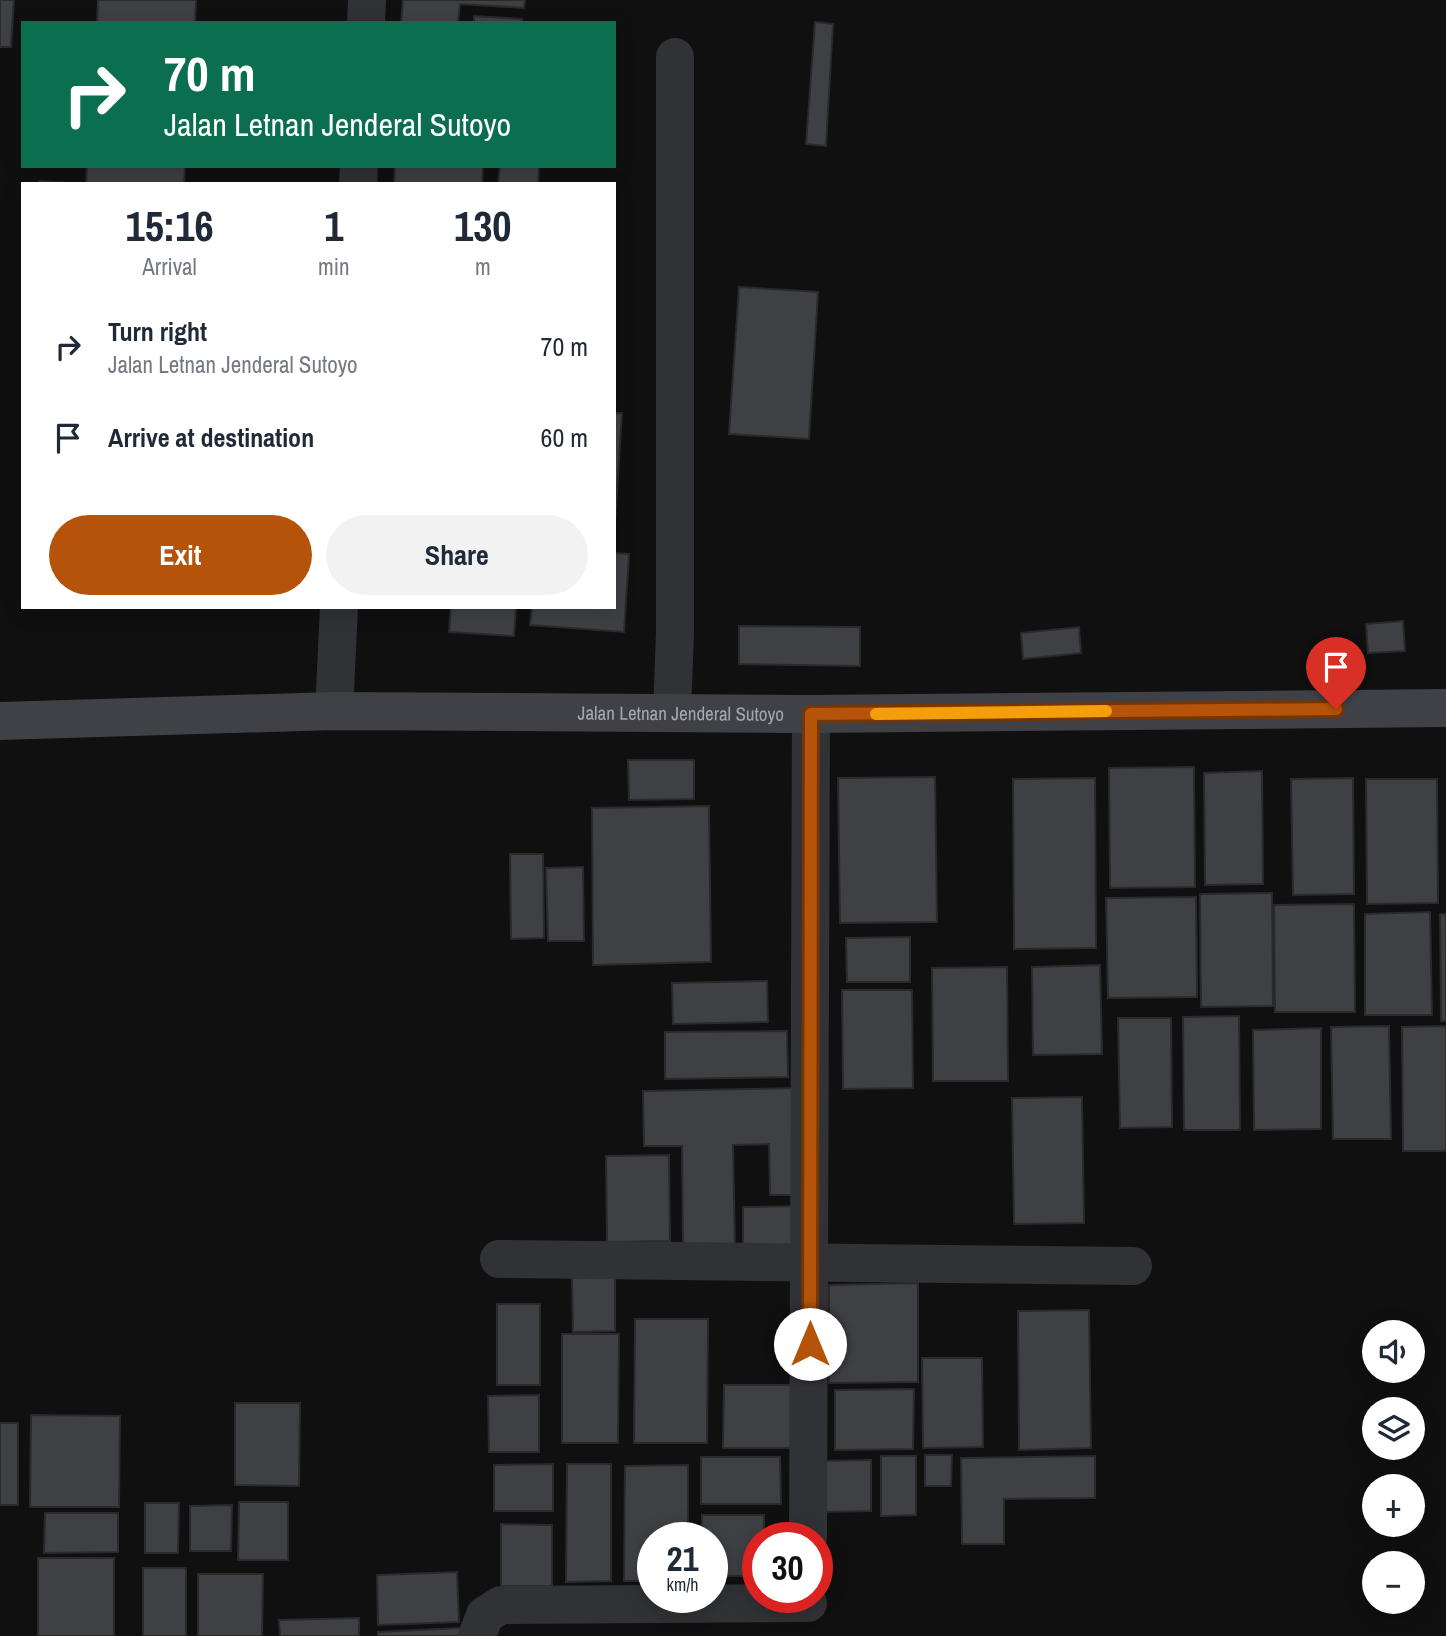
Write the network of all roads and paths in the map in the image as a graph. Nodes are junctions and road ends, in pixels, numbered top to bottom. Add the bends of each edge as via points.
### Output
1 (367, 0) edge
2 (366, 21) edge
3 (675, 57) dead end
4 (339, 609) edge
5 (1446, 708) edge
6 (334, 711) junction
7 (671, 712) junction
8 (811, 714) junction
9 (0, 721) edge
10 (499, 1259) dead end
11 (811, 1261) junction
12 (1133, 1266) dead end
13 (808, 1522) edge
14 (742, 1610) edge
15 (477, 1636) edge

1 - 2 street
3 - 7 street via 675,633
4 - 6 street
5 - 8 main road, Jalan Letnan Jenderal Sutoyo
6 - 7 main road, Jalan Letnan Jenderal Sutoyo
6 - 9 main road, Jalan Letnan Jenderal Sutoyo
7 - 8 main road, Jalan Letnan Jenderal Sutoyo
8 - 11 street
10 - 11 street
11 - 12 street
11 - 13 street
14 - 15 street via 501,1605 485,1615

